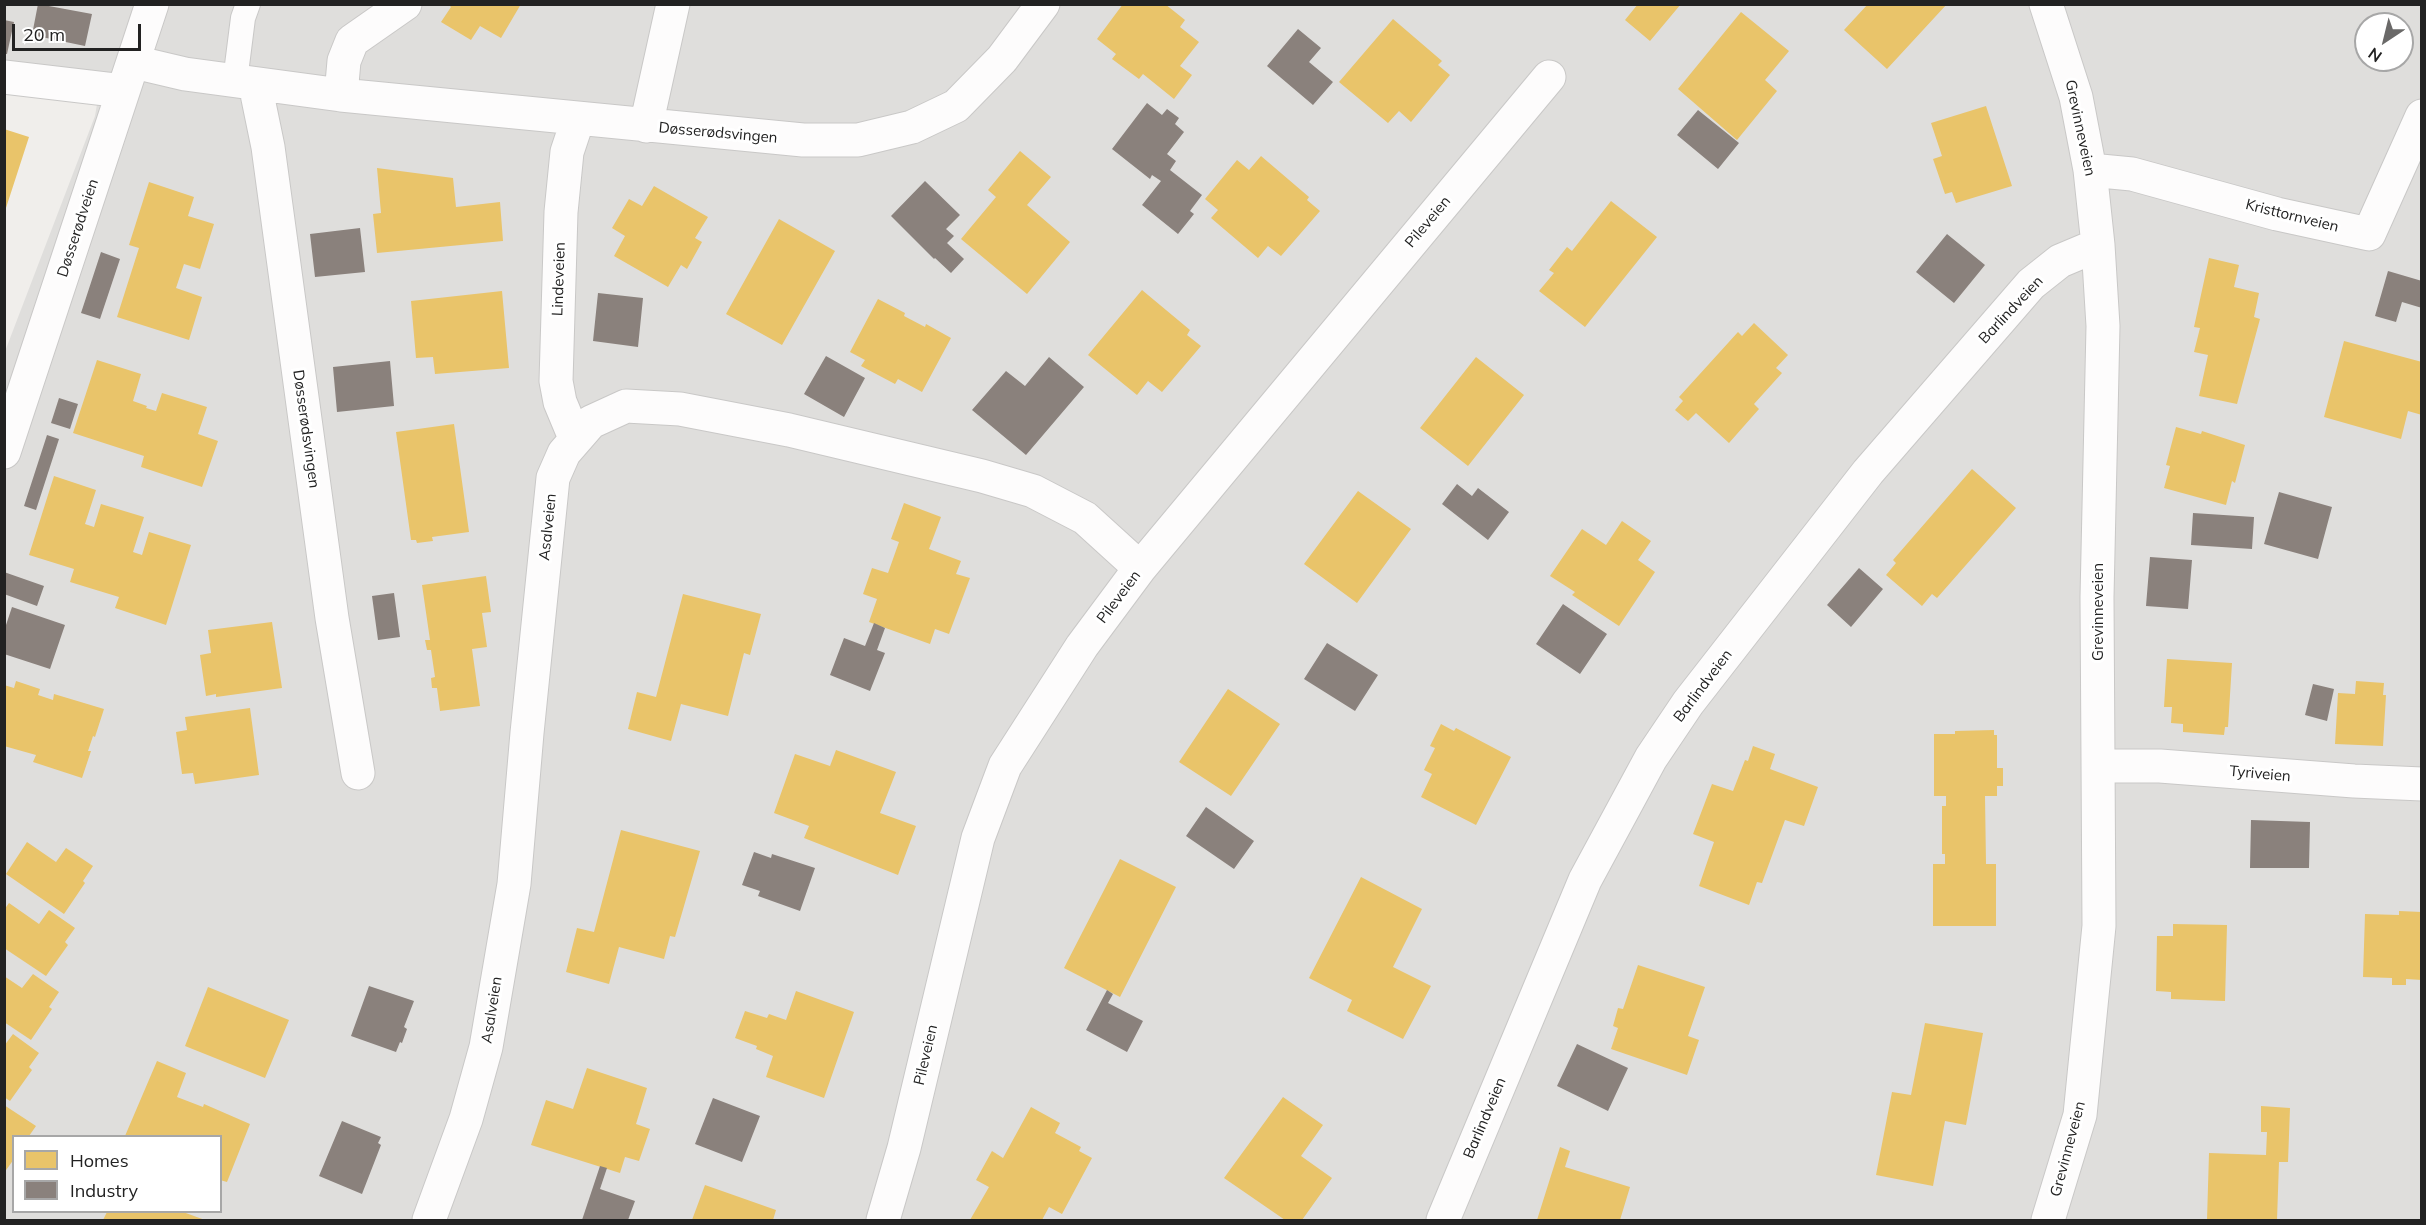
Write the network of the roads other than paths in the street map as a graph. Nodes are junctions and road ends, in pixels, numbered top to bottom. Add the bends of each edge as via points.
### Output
1 (152, 4) edge
2 (248, 4) edge
3 (405, 4) edge
4 (673, 4) edge
5 (1042, 4) edge
6 (2046, 4) edge
7 (129, 76) junction
8 (4, 77) edge
9 (1549, 77) dead end
10 (245, 83) junction
11 (341, 95) junction
12 (2421, 116) edge
13 (578, 119) junction
14 (646, 126) junction
15 (2090, 170) junction
16 (2098, 245) junction
17 (575, 438) junction
18 (4, 453) edge
19 (1140, 568) junction
20 (2098, 766) junction
21 (358, 773) dead end
22 (2421, 784) edge
23 (429, 1221) edge
24 (882, 1221) edge
25 (1443, 1221) edge
26 (2048, 1221) edge

1 - 7 street, Døsserødveien
2 - 10 lane via 243,18
3 - 11 street via 352,41 344,61
4 - 14 street
5 - 14 street, Døsserødsvingen via 1002,59 956,106 912,127 858,140 803,140
6 - 15 street, Grevinneveien via 2076,97
7 - 8 street, Døsserødsvingen
7 - 10 street, Døsserødsvingen via 185,74
7 - 18 street, Døsserødveien
9 - 19 street, Pileveien
10 - 11 street, Døsserødsvingen
10 - 21 street, Døsserødsvingen via 268,147 332,618
11 - 13 street, Døsserødsvingen
12 - 15 street, Kristtornveien via 2368,234 2277,214 2132,174
13 - 14 street, Døsserødsvingen
13 - 17 street, Lindeveien via 567,152 561,212 556,381
15 - 16 street, Grevinneveien
16 - 20 street, Grevinneveien via 2103,326
16 - 25 street, Barlindveien via 2060,261 2031,284 1868,472 1688,702 1651,758 1585,880
17 - 19 street, Asalveien via 591,422 626,406 680,409 789,430 1034,491 1085,518
17 - 23 street, Asalveien via 553,478 514,884 486,1047 466,1119
19 - 24 street, Pileveien via 1082,646 1005,766 978,838 907,1136
20 - 22 street, Tyriveien via 2160,766
20 - 26 street, Grevinneveien via 2098,926 2080,1115

